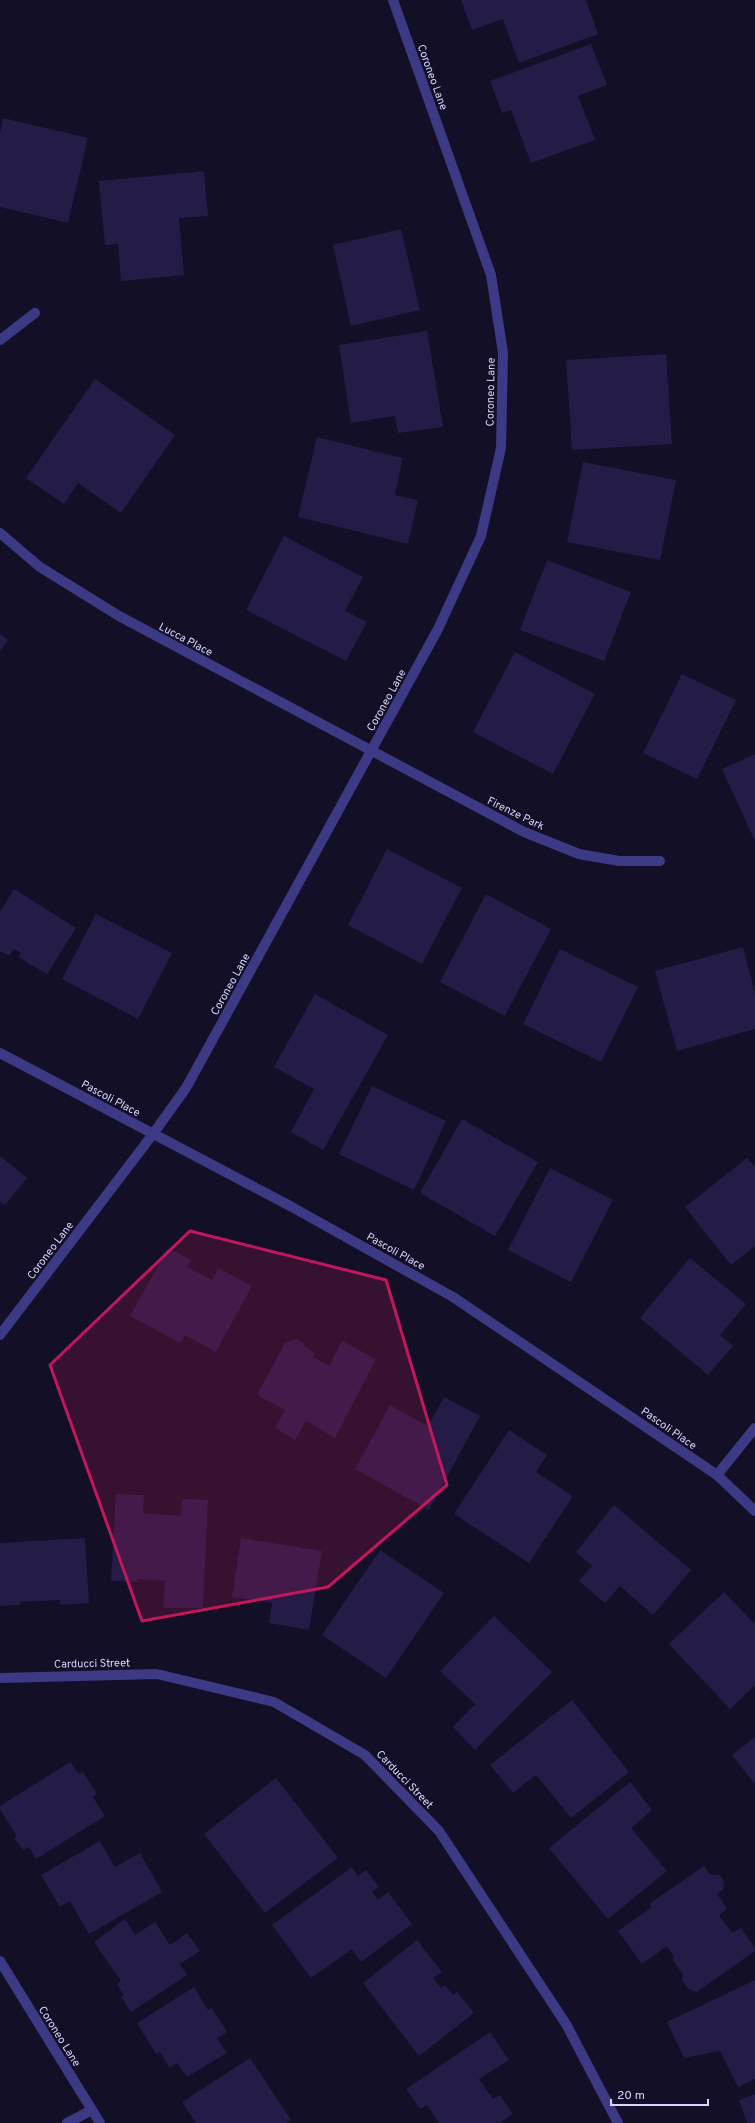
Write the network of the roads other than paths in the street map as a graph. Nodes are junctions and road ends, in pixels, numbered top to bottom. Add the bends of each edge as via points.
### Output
1 (393, 0) edge
2 (35, 313) dead end
3 (0, 340) edge
4 (0, 533) edge
5 (371, 752) junction
6 (660, 861) dead end
7 (0, 1053) edge
8 (153, 1134) junction
9 (0, 1335) edge
10 (755, 1428) edge
11 (717, 1475) junction
12 (755, 1511) edge
13 (0, 1678) edge
14 (0, 1961) edge
15 (92, 2110) junction
16 (67, 2123) edge
17 (100, 2123) edge
18 (618, 2123) edge

1 - 5 street, Coroneo Lane via 491,275 503,353 501,448 481,536 438,629
2 - 3 street
4 - 5 street, Lucca Place via 40,567 119,616
5 - 6 street, Firenze Park via 524,832 579,854 619,861
5 - 8 street, Coroneo Lane via 186,1088
7 - 8 street, Pascoli Place
8 - 9 street, Coroneo Lane
8 - 11 street, Pascoli Place via 292,1207 453,1297
10 - 11 street
11 - 12 street, Pascoli Place
13 - 18 street, Carducci Street via 157,1674 274,1702 366,1755 439,1831 566,2024
14 - 15 street, Coroneo Lane
15 - 16 street
15 - 17 street, Coroneo Lane

